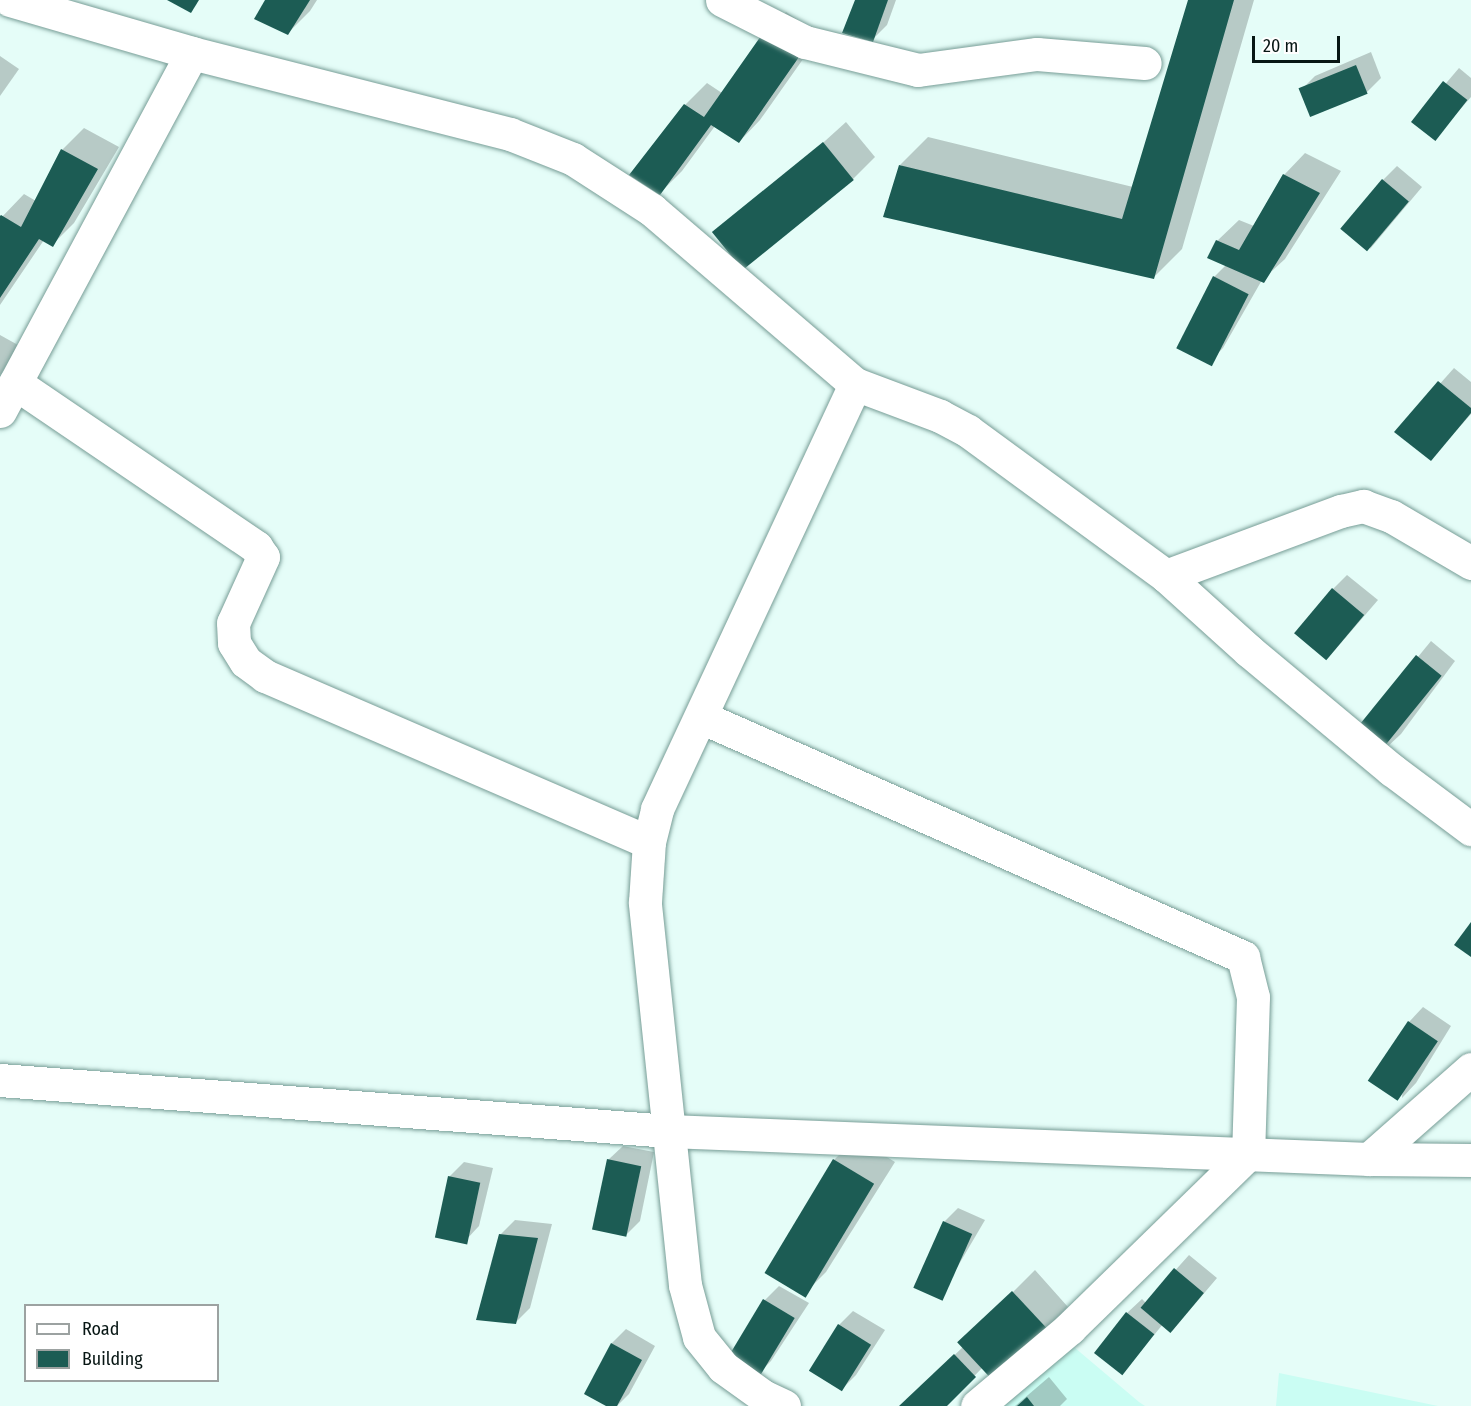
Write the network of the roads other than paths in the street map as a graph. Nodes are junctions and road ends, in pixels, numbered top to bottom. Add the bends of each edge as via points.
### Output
1 (10, 0) edge
2 (722, 0) edge
3 (192, 53) junction
4 (1146, 63) dead end
5 (855, 384) junction
6 (7, 397) edge
7 (1471, 563) edge
8 (1166, 576) junction
9 (701, 717) junction
10 (1471, 829) edge
11 (649, 842) junction
12 (1471, 1069) edge
13 (0, 1080) edge
14 (669, 1131) junction
15 (1248, 1154) junction
16 (1369, 1159) junction
17 (1471, 1160) edge
18 (784, 1406) edge
19 (977, 1406) edge

1 - 3 street
2 - 4 street via 805,42 918,70 1037,54
3 - 5 street via 510,134 573,159 652,210
3 - 6 street
5 - 8 street via 940,416 968,431
5 - 9 street
6 - 11 street via 256,547 263,557 232,623 234,643 246,662 265,676
7 - 8 street via 1391,516 1363,506
8 - 10 street via 1392,770
9 - 11 street via 657,809
9 - 15 street via 1242,957 1253,997
11 - 14 street via 645,902
12 - 16 street
13 - 14 street
14 - 15 street
14 - 18 street via 685,1285 699,1337 723,1367
15 - 16 street
15 - 19 street via 1070,1328
16 - 17 street

